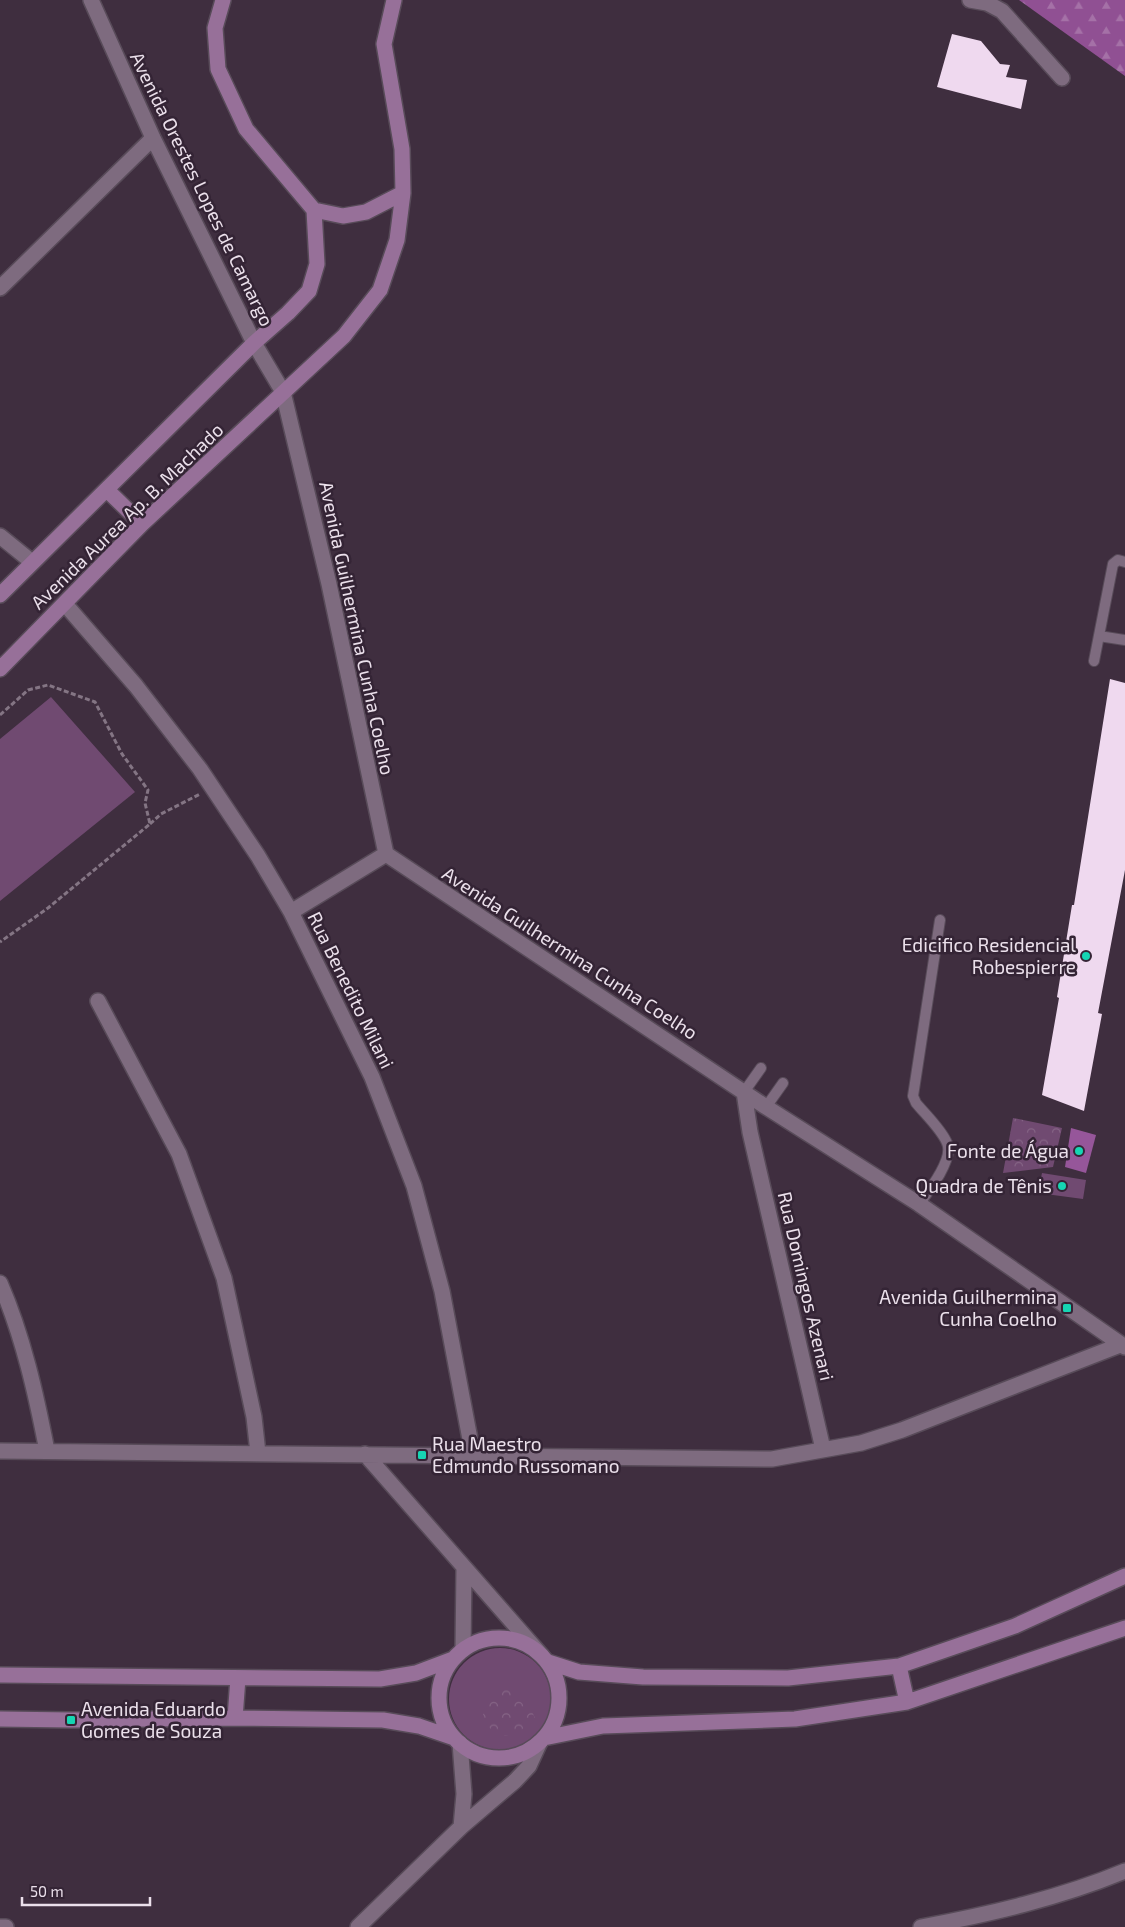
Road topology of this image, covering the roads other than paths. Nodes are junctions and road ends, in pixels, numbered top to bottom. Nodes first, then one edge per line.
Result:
1 (91, 0) edge
2 (223, 0) edge
3 (394, 0) edge
4 (970, 0) edge
5 (988, 2) edge
6 (1062, 78) dead end
7 (153, 138) junction
8 (402, 192) junction
9 (314, 210) junction
10 (0, 288) edge
11 (254, 343) junction
12 (283, 392) junction
13 (107, 490) junction
14 (142, 524) junction
15 (0, 536) edge
16 (32, 562) junction
17 (1125, 562) edge
18 (0, 594) edge
19 (65, 604) junction
20 (1099, 636) junction
21 (1125, 640) edge
22 (1094, 661) dead end
23 (0, 669) edge
24 (386, 854) junction
25 (291, 912) junction
26 (940, 920) dead end
27 (98, 1001) dead end
28 (761, 1068) dead end
29 (783, 1083) dead end
30 (744, 1092) junction
31 (766, 1107) junction
32 (750, 1132) junction
33 (919, 1204) junction
34 (0, 1282) edge
35 (1122, 1346) edge
36 (823, 1449) junction
37 (0, 1451) edge
38 (47, 1451) junction
39 (258, 1453) junction
40 (365, 1454) junction
41 (473, 1455) junction
42 (464, 1568) junction
43 (1125, 1576) edge
44 (1125, 1628) edge
45 (458, 1654) junction
46 (545, 1659) junction
47 (899, 1666) junction
48 (0, 1676) edge
49 (238, 1678) junction
50 (907, 1702) junction
51 (235, 1718) junction
52 (0, 1719) edge
53 (542, 1740) junction
54 (457, 1741) junction
55 (461, 1827) junction
56 (1125, 1871) edge
57 (0, 1926) edge
58 (6, 1927) edge
59 (358, 1927) edge
60 (921, 1927) edge

1 - 7 street, Avenida Orestes Lopes de Camargo
2 - 9 street
3 - 8 street, Avenida Aurea Ap. B. Machado
4 - 5 street
5 - 6 street
7 - 10 street
7 - 11 street, Avenida Orestes Lopes de Camargo
8 - 9 street
8 - 12 street, Avenida Aurea Ap. B. Machado
9 - 11 street, Avenida Aurea Ap. B. Machado
11 - 12 street, Avenida Orestes Lopes de Camargo
11 - 13 street, Avenida Aurea Ap. B. Machado
12 - 14 street, Avenida Aurea Ap. B. Machado
12 - 24 street, Avenida Guilhermina Cunha Coelho
13 - 14 street
13 - 16 street, Avenida Aurea Ap. B. Machado
14 - 19 street, Avenida Aurea Ap. B. Machado
15 - 16 street
16 - 18 street, Avenida Aurea Ap. B. Machado
17 - 20 lane
19 - 23 street, Avenida Aurea Ap. B. Machado
19 - 25 street, Rua Benedito Milani
20 - 21 lane
20 - 22 lane
24 - 25 street
24 - 30 street, Avenida Guilhermina Cunha Coelho
25 - 41 street, Rua Benedito Milani
26 - 33 lane
27 - 39 street
28 - 30 lane
29 - 31 lane
30 - 31 street, Avenida Guilhermina Cunha Coelho
30 - 32 street, Rua Domingos Azenari
31 - 32 street
31 - 33 street, Avenida Guilhermina Cunha Coelho
32 - 36 street, Rua Domingos Azenari
33 - 35 street, Avenida Guilhermina Cunha Coelho
34 - 38 street
35 - 36 street
36 - 41 street
37 - 38 street
38 - 39 street
39 - 40 street
40 - 41 street
40 - 42 street
42 - 45 street
42 - 46 street
43 - 47 street
44 - 50 street
45 - 46 street
45 - 49 street
45 - 54 street
46 - 47 street
46 - 53 street
47 - 50 street
48 - 49 street
49 - 51 street
50 - 53 street
51 - 52 street
51 - 54 street
53 - 54 street
53 - 55 street
54 - 55 street
55 - 59 street
56 - 60 street
57 - 58 street

